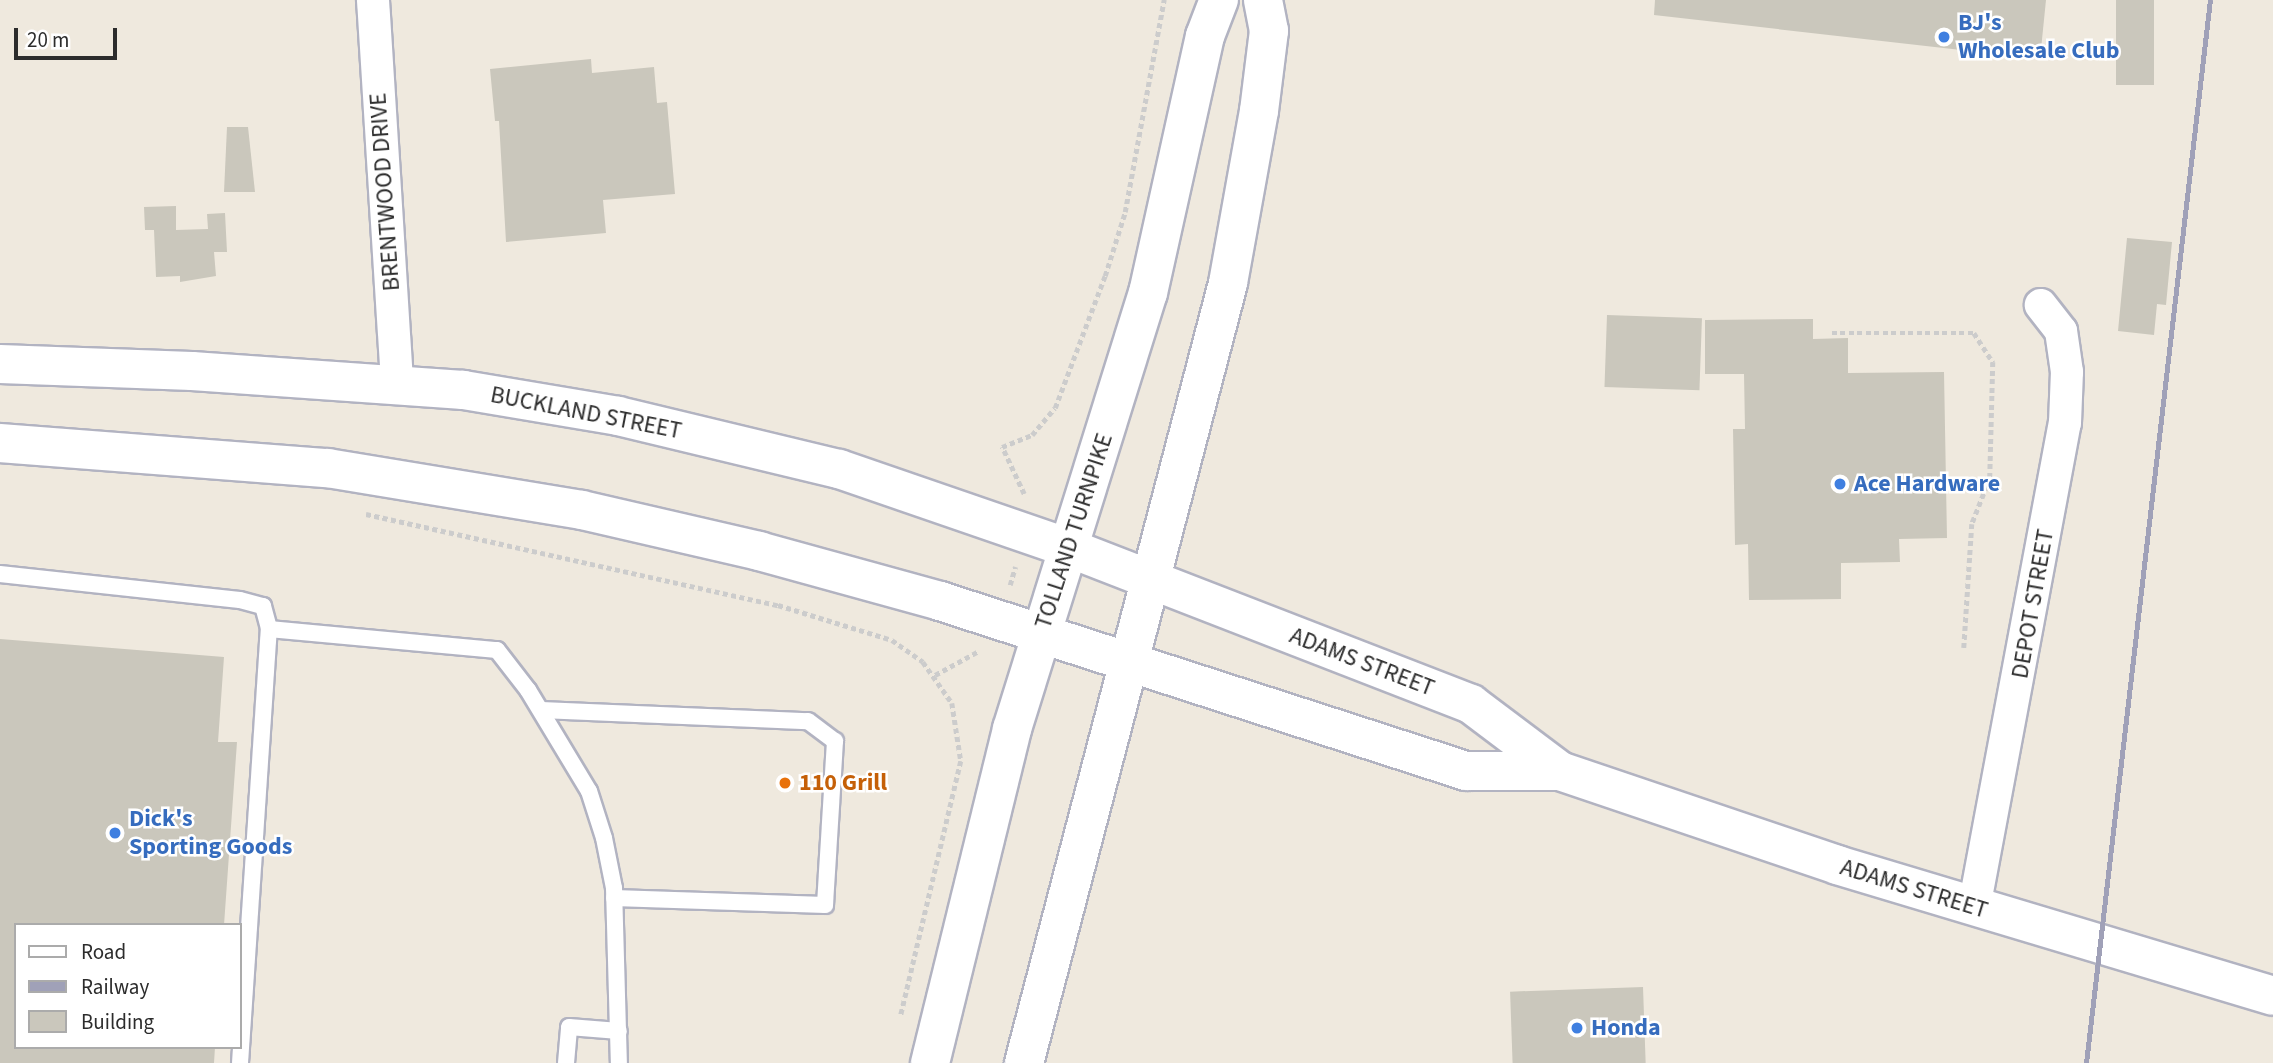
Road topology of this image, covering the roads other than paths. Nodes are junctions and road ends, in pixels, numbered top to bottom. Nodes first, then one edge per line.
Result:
1 (373, 0) edge
2 (1219, 0) edge
3 (1263, 0) edge
4 (2041, 305) dead end
5 (0, 364) edge
6 (397, 385) junction
7 (0, 443) edge
8 (1069, 548) junction
9 (0, 574) edge
10 (1149, 579) junction
11 (268, 629) junction
12 (1042, 632) junction
13 (1127, 660) junction
14 (541, 710) junction
15 (1560, 771) junction
16 (614, 898) junction
17 (1974, 908) junction
18 (2273, 996) edge
19 (619, 1031) junction
20 (242, 1032) edge
21 (566, 1063) edge
22 (619, 1063) edge
23 (930, 1063) edge
24 (1024, 1063) edge

1 - 6 street, BRENTWOOD DRIVE
2 - 8 main road, TOLLAND TURNPIKE
3 - 10 main road
4 - 17 street, DEPOT STREET
5 - 6 main road, BUCKLAND STREET
6 - 8 main road, BUCKLAND STREET
7 - 12 main road
8 - 10 main road, BUCKLAND STREET
8 - 12 main road, TOLLAND TURNPIKE
9 - 11 lane
10 - 13 main road
10 - 15 main road, ADAMS STREET
11 - 14 lane
11 - 20 lane
12 - 13 main road
12 - 23 main road, TOLLAND TURNPIKE
13 - 15 main road, ADAMS STREET
13 - 24 main road
14 - 16 lane
14 - 16 lane
15 - 17 main road, ADAMS STREET
16 - 19 lane
17 - 18 main road, ADAMS STREET
19 - 21 lane
19 - 22 lane

